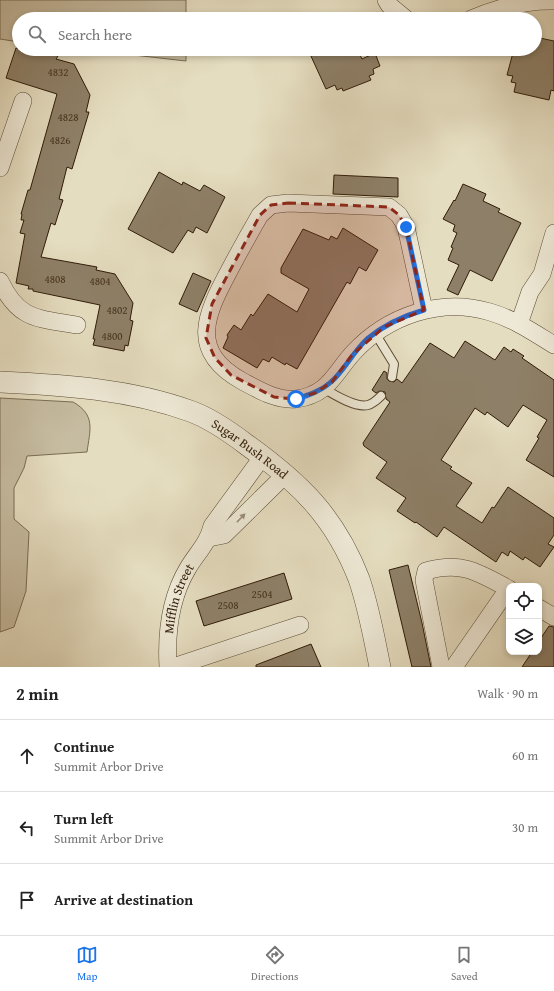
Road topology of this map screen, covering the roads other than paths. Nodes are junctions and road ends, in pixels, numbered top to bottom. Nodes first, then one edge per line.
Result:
1 (386, 0) edge
2 (554, 1) edge
3 (398, 12) edge
4 (490, 12) edge
5 (23, 101) dead end
6 (0, 168) edge
7 (554, 233) edge
8 (0, 281) edge
9 (424, 310) junction
10 (520, 324) junction
11 (77, 325) dead end
12 (375, 333) junction
13 (554, 345) edge
14 (392, 377) dead end
15 (0, 382) edge
16 (323, 388) junction
17 (381, 396) dead end
18 (263, 456) junction
19 (286, 474) junction
20 (209, 538) junction
21 (506, 587) edge
22 (506, 593) edge
23 (542, 610) edge
24 (554, 618) edge
25 (300, 625) dead end
26 (168, 667) edge
27 (172, 667) edge
28 (380, 667) edge
29 (441, 667) edge
30 (454, 667) edge

1 - 3 street
2 - 4 street
5 - 6 street
7 - 10 street
8 - 11 street
9 - 10 street
9 - 12 street
9 - 16 street
10 - 13 street
12 - 14 lane
12 - 16 street
15 - 18 street, Sugar Bush Road
16 - 17 lane
18 - 19 street, Sugar Bush Road
18 - 20 street, Mifflin Street
20 -> 19 street
19 - 28 street, Sugar Bush Road
20 - 26 street, Mifflin Street
21 - 29 street
22 - 30 street
23 - 24 street
25 - 27 street

